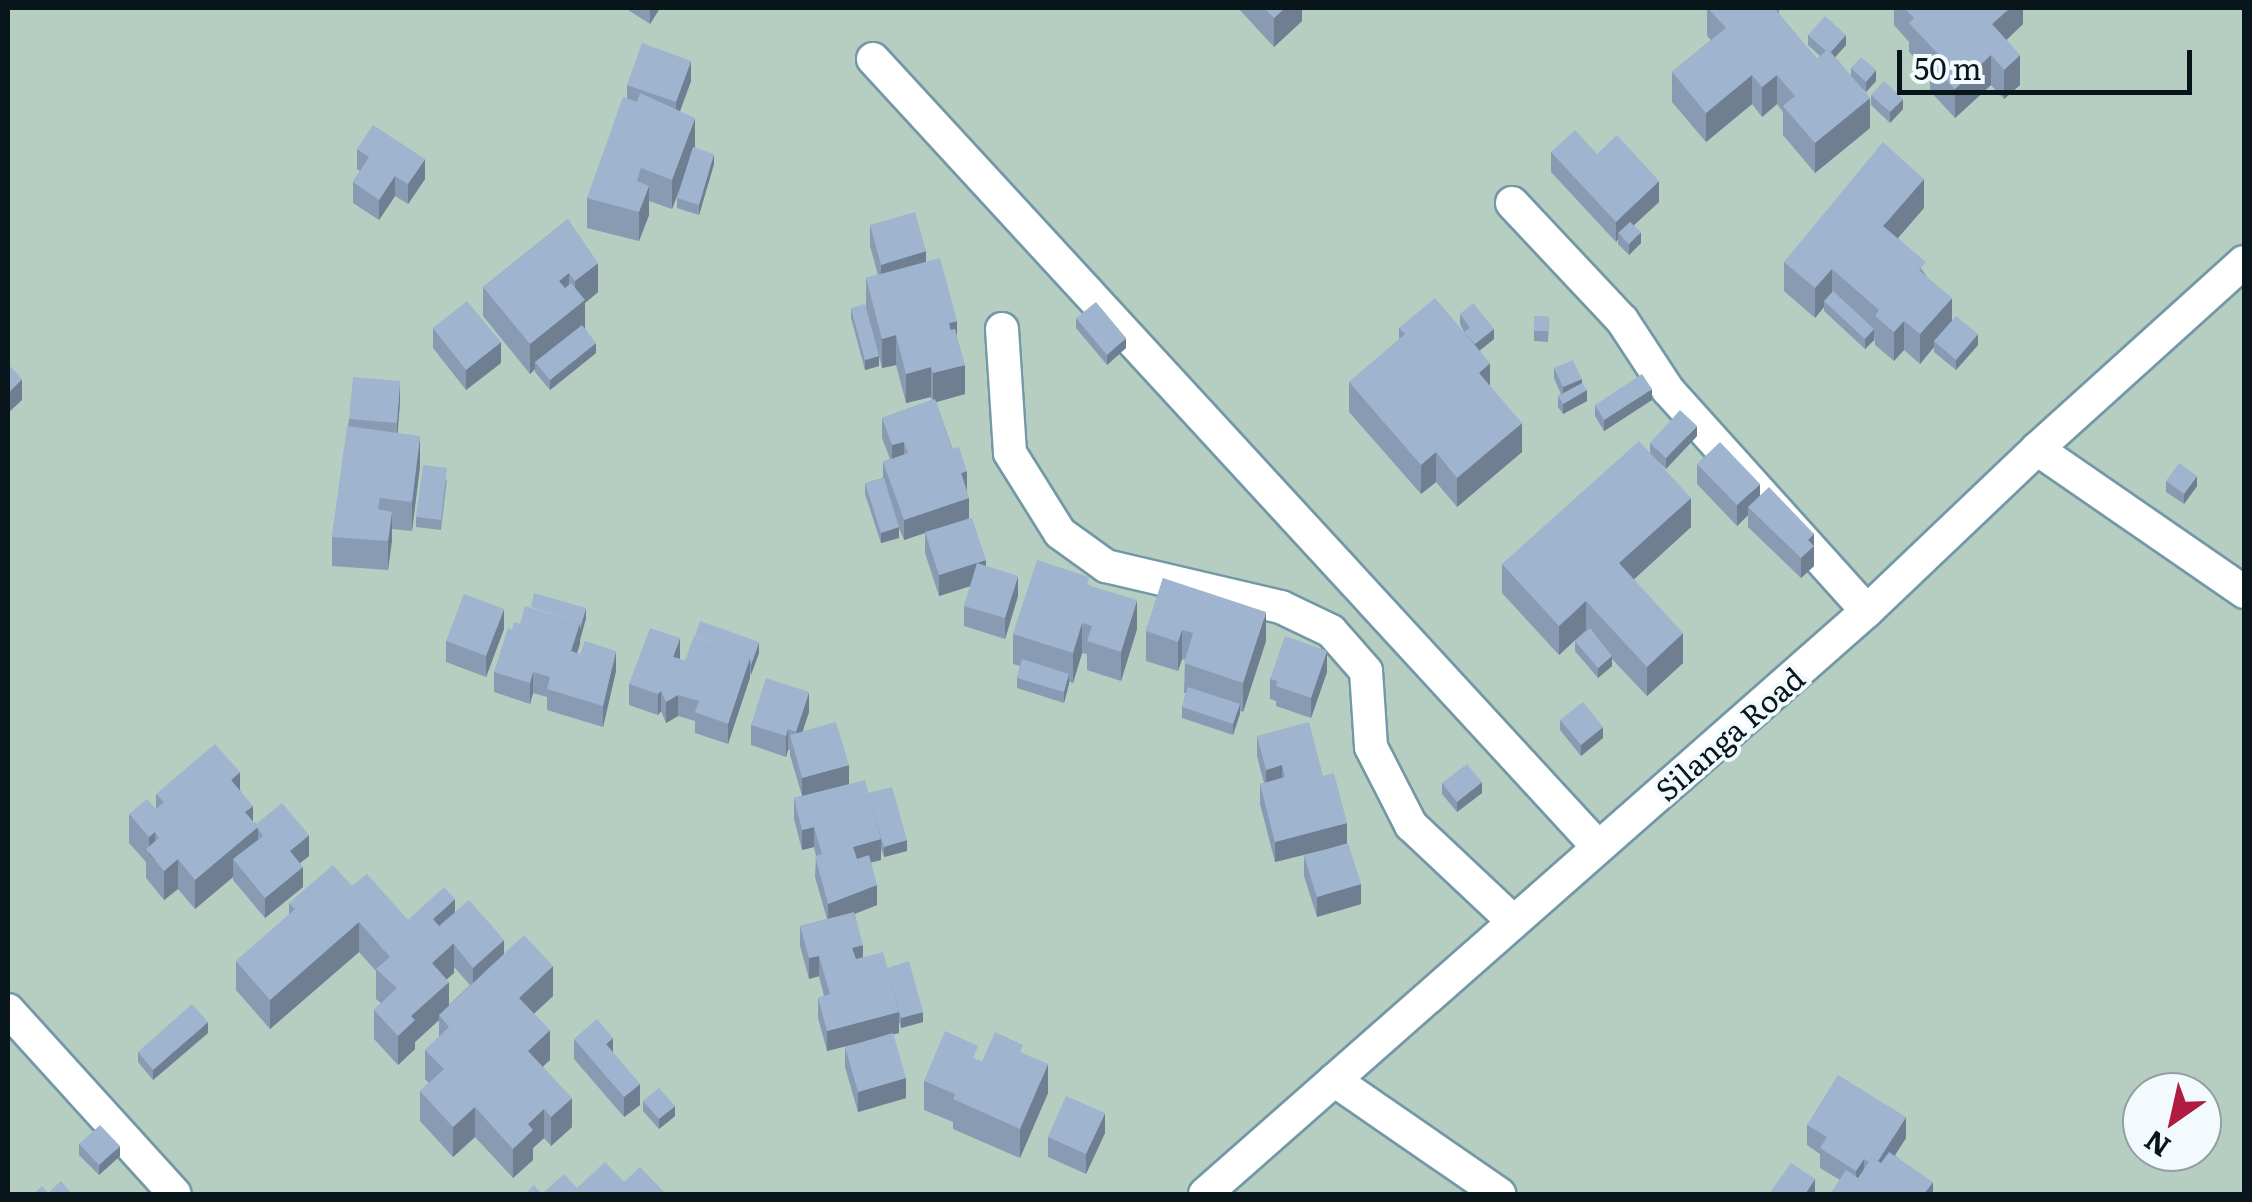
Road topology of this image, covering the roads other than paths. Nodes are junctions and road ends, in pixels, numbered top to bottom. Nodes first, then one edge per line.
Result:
1 (873, 59) dead end
2 (1512, 204) dead end
3 (2244, 262) edge
4 (1002, 328) dead end
5 (2037, 448) junction
6 (2244, 592) edge
7 (1867, 611) junction
8 (1598, 847) junction
9 (1514, 922) junction
10 (8, 1010) edge
11 (1334, 1080) junction
12 (175, 1194) edge
13 (1204, 1194) edge
14 (1499, 1194) edge

1 - 8 street
2 - 7 street
3 - 5 street, Silanga Road
4 - 9 street
5 - 6 street
5 - 7 street, Silanga Road
7 - 8 street, Silanga Road
8 - 9 street, Silanga Road
9 - 11 street, Silanga Road
10 - 12 street
11 - 13 street, Silanga Road
11 - 14 street

